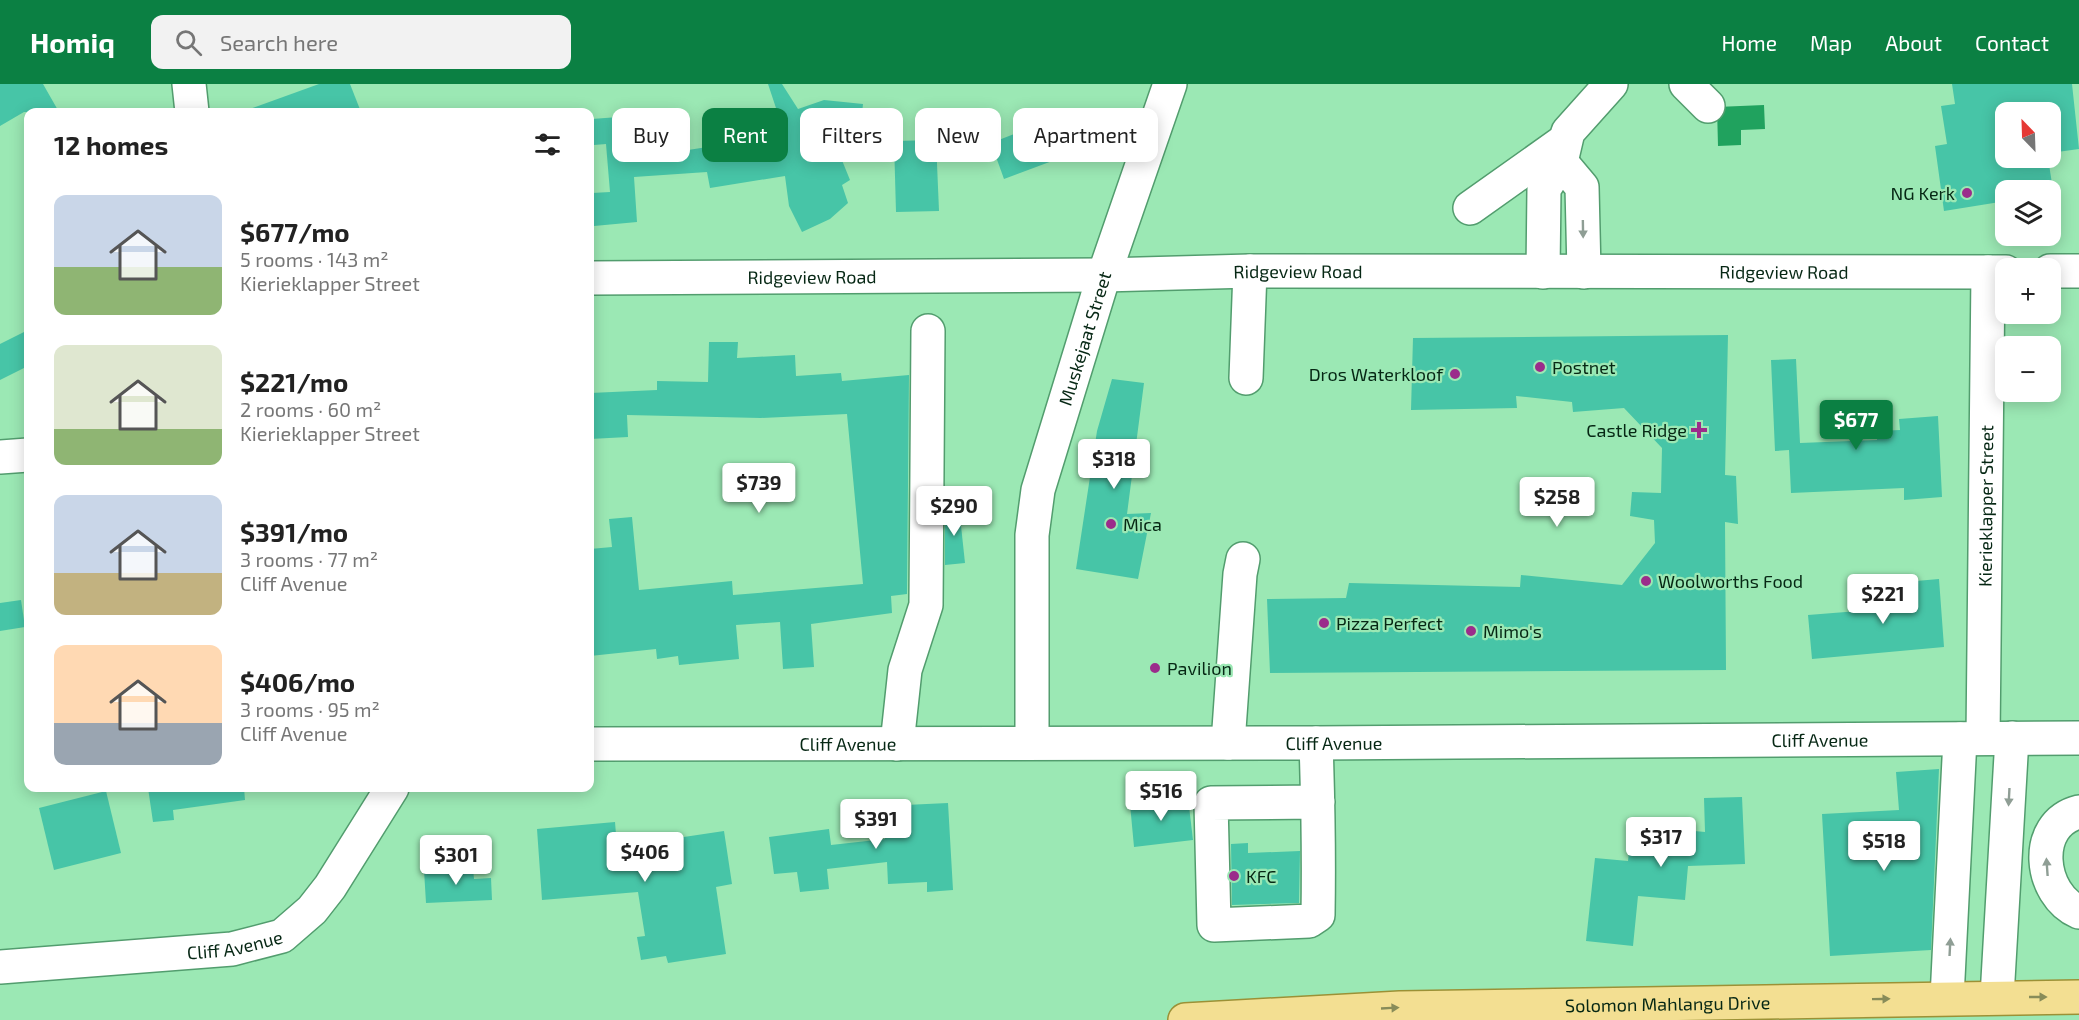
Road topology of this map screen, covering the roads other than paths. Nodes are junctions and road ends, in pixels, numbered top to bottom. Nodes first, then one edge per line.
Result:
1 (189, 84) edge
2 (1170, 84) edge
3 (1611, 84) edge
4 (192, 108) edge
5 (1562, 152) junction
6 (1470, 208) dead end
7 (1250, 271) junction
8 (2061, 271) edge
9 (2079, 271) edge
10 (1543, 272) junction
11 (1584, 272) junction
12 (1995, 272) edge
13 (1104, 275) junction
14 (594, 278) edge
15 (1996, 324) edge
16 (928, 331) dead end
17 (1246, 378) dead end
18 (24, 455) edge
19 (0, 457) edge
20 (1243, 560) dead end
21 (1985, 738) junction
22 (2079, 738) edge
23 (1032, 742) junction
24 (1228, 743) junction
25 (1316, 743) junction
26 (594, 744) edge
27 (897, 744) junction
28 (389, 792) edge
29 (1318, 802) junction
30 (2079, 812) edge
31 (2079, 912) edge
32 (0, 967) edge
33 (2079, 997) edge
34 (1998, 1008) edge
35 (1946, 1009) edge
36 (1185, 1020) edge

1 - 4 street
2 - 13 street, Muskejaat Street
3 - 5 street
5 - 6 street
5 - 10 street
5 -> 11 street
7 - 10 street, Ridgeview Road
7 - 13 street, Ridgeview Road
7 - 17 street
8 - 9 street
10 - 11 street, Ridgeview Road
11 - 12 street, Ridgeview Road
13 - 14 street, Ridgeview Road
13 - 23 street, Muskejaat Street
15 - 21 street, Kierieklapper Street
16 - 27 street
18 - 19 street
20 - 24 street
21 - 22 street, Cliff Avenue
21 - 25 street, Cliff Avenue
21 -> 34 street, Kierieklapper Street
35 -> 21 street, Kierieklapper Street
23 - 24 street, Cliff Avenue
23 - 27 street, Cliff Avenue
24 - 25 street, Cliff Avenue
25 - 29 street
26 - 27 street, Cliff Avenue
28 - 32 street, Cliff Avenue
29 - 29 street
31 -> 30 street
34 -> 33 main road, Solomon Mahlangu Drive
34 - 35 main road, Solomon Mahlangu Drive
36 -> 35 main road, Solomon Mahlangu Drive

